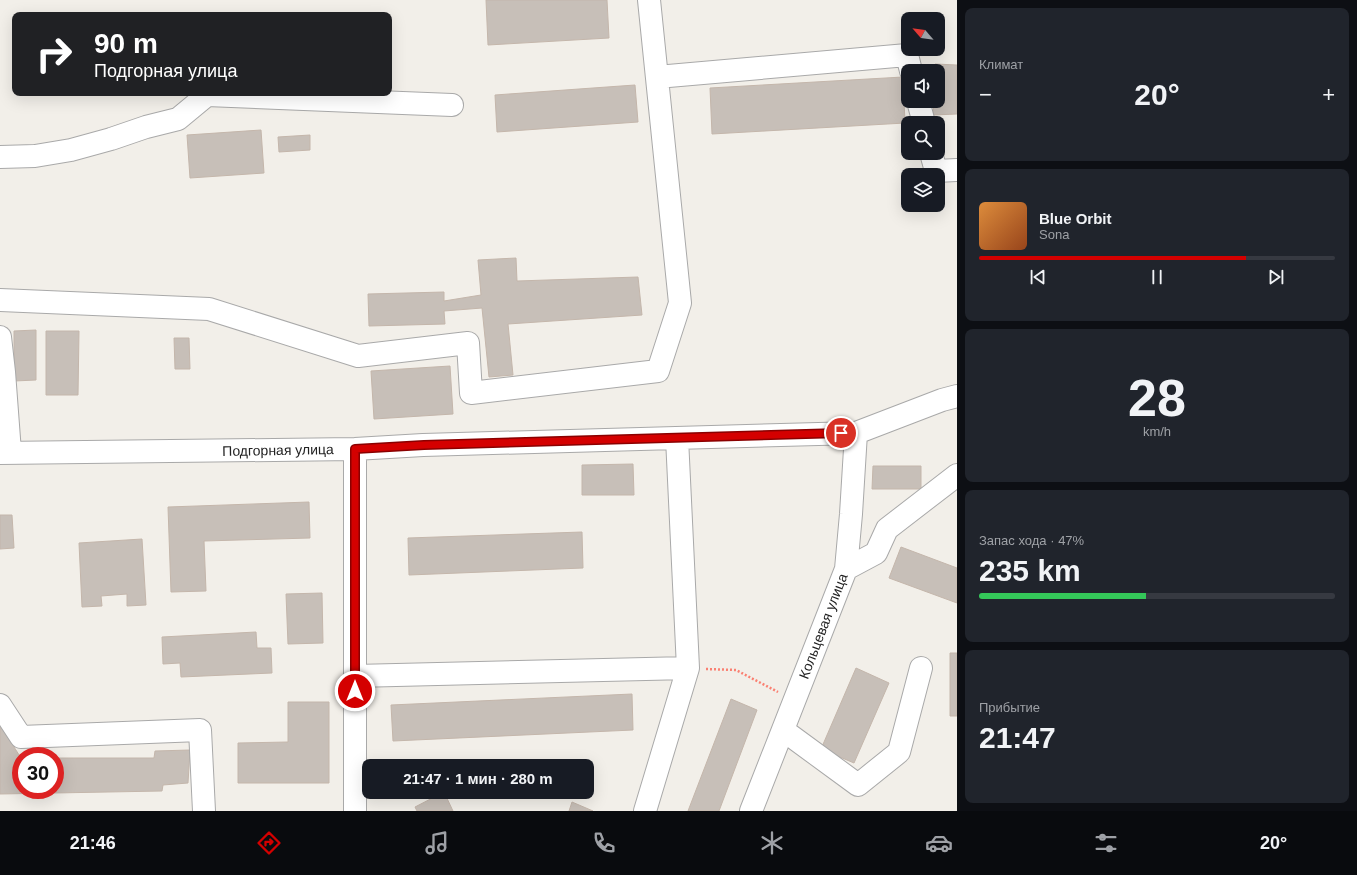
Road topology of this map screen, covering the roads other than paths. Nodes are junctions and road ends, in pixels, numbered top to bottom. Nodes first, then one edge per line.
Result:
1 (649, 0) edge
2 (909, 64) edge
3 (657, 77) junction
4 (206, 96) edge
5 (232, 96) edge
6 (452, 105) dead end
7 (0, 157) edge
8 (933, 160) edge
9 (957, 170) edge
10 (0, 300) edge
11 (0, 337) edge
12 (957, 396) edge
13 (856, 433) junction
14 (676, 438) junction
15 (355, 449) junction
16 (5, 453) edge
17 (957, 476) edge
18 (846, 569) junction
19 (688, 668) junction
20 (921, 668) dead end
21 (355, 676) junction
22 (0, 705) edge
23 (783, 730) junction
24 (204, 811) edge
25 (355, 811) edge
26 (645, 811) edge
27 (751, 811) edge

1 - 3 street
2 - 3 street
3 - 10 street
4 - 7 street
5 - 6 street
8 - 9 street
11 - 16 street
12 - 13 street, Подгорная улица
13 - 14 street, Подгорная улица
13 - 18 street, Кольцевая улица
14 - 15 street, Подгорная улица
14 - 19 street
15 - 16 street, Подгорная улица
15 - 21 street
17 - 18 street
18 - 23 street, Кольцевая улица
19 - 21 street
19 - 26 street
20 - 23 street
21 - 25 street
22 - 24 street
23 - 27 street, Кольцевая улица

